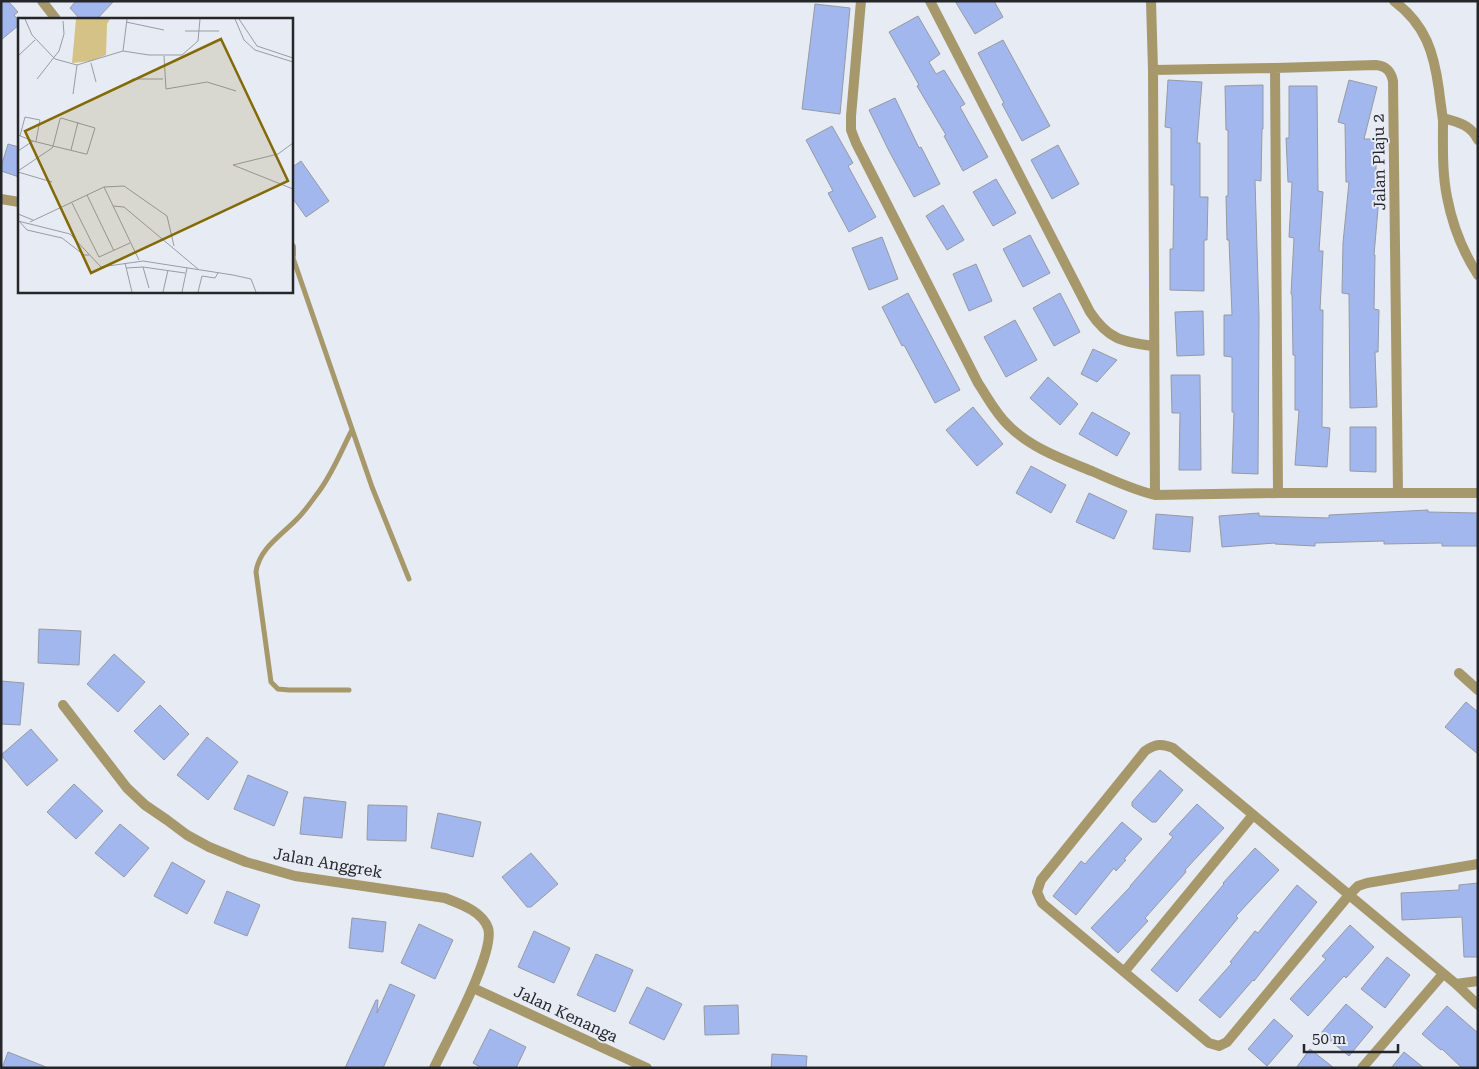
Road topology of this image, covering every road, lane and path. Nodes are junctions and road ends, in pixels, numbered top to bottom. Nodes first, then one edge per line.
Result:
1 (42, 1) edge
2 (862, 1) edge
3 (930, 1) edge
4 (1151, 1) edge
5 (1394, 1) edge
6 (55, 18) edge
7 (1275, 68) junction
8 (1153, 70) junction
9 (1443, 118) junction
10 (1478, 140) edge
11 (1, 199) edge
12 (18, 202) edge
13 (292, 258) edge
14 (1478, 275) edge
15 (1153, 346) junction
16 (352, 430) junction
17 (1278, 493) junction
18 (1398, 493) junction
19 (1478, 493) edge
20 (1155, 495) junction
21 (409, 579) dead end
22 (1459, 674) dead end
23 (349, 690) dead end
24 (1478, 690) edge
25 (63, 705) dead end
26 (1253, 815) junction
27 (1478, 864) edge
28 (1349, 895) junction
29 (1124, 972) junction
30 (1443, 974) junction
31 (1478, 981) edge
32 (1456, 984) junction
33 (472, 988) junction
34 (1478, 1005) edge
35 (434, 1068) edge
36 (648, 1068) edge
37 (1362, 1068) edge

1 - 6 street
2 - 20 street
3 - 15 street
4 - 8 street
5 - 9 street
7 - 8 street, Jalan Plaju 2
7 - 17 street
7 - 18 street, Jalan Plaju 2
8 - 15 street
9 - 10 street
9 - 14 street
11 - 12 street
13 - 16 lane
15 - 20 street
16 - 21 lane
16 - 23 lane
17 - 18 street
17 - 20 street
18 - 19 street
22 - 24 street
25 - 33 street, Jalan Anggrek
26 - 28 street
26 - 29 street
26 - 29 street
27 - 28 street
28 - 29 street
28 - 30 street
30 - 32 street
30 - 37 street
31 - 32 street
32 - 34 street
33 - 35 street, Jalan Anggrek
33 - 36 street, Jalan Kenanga

